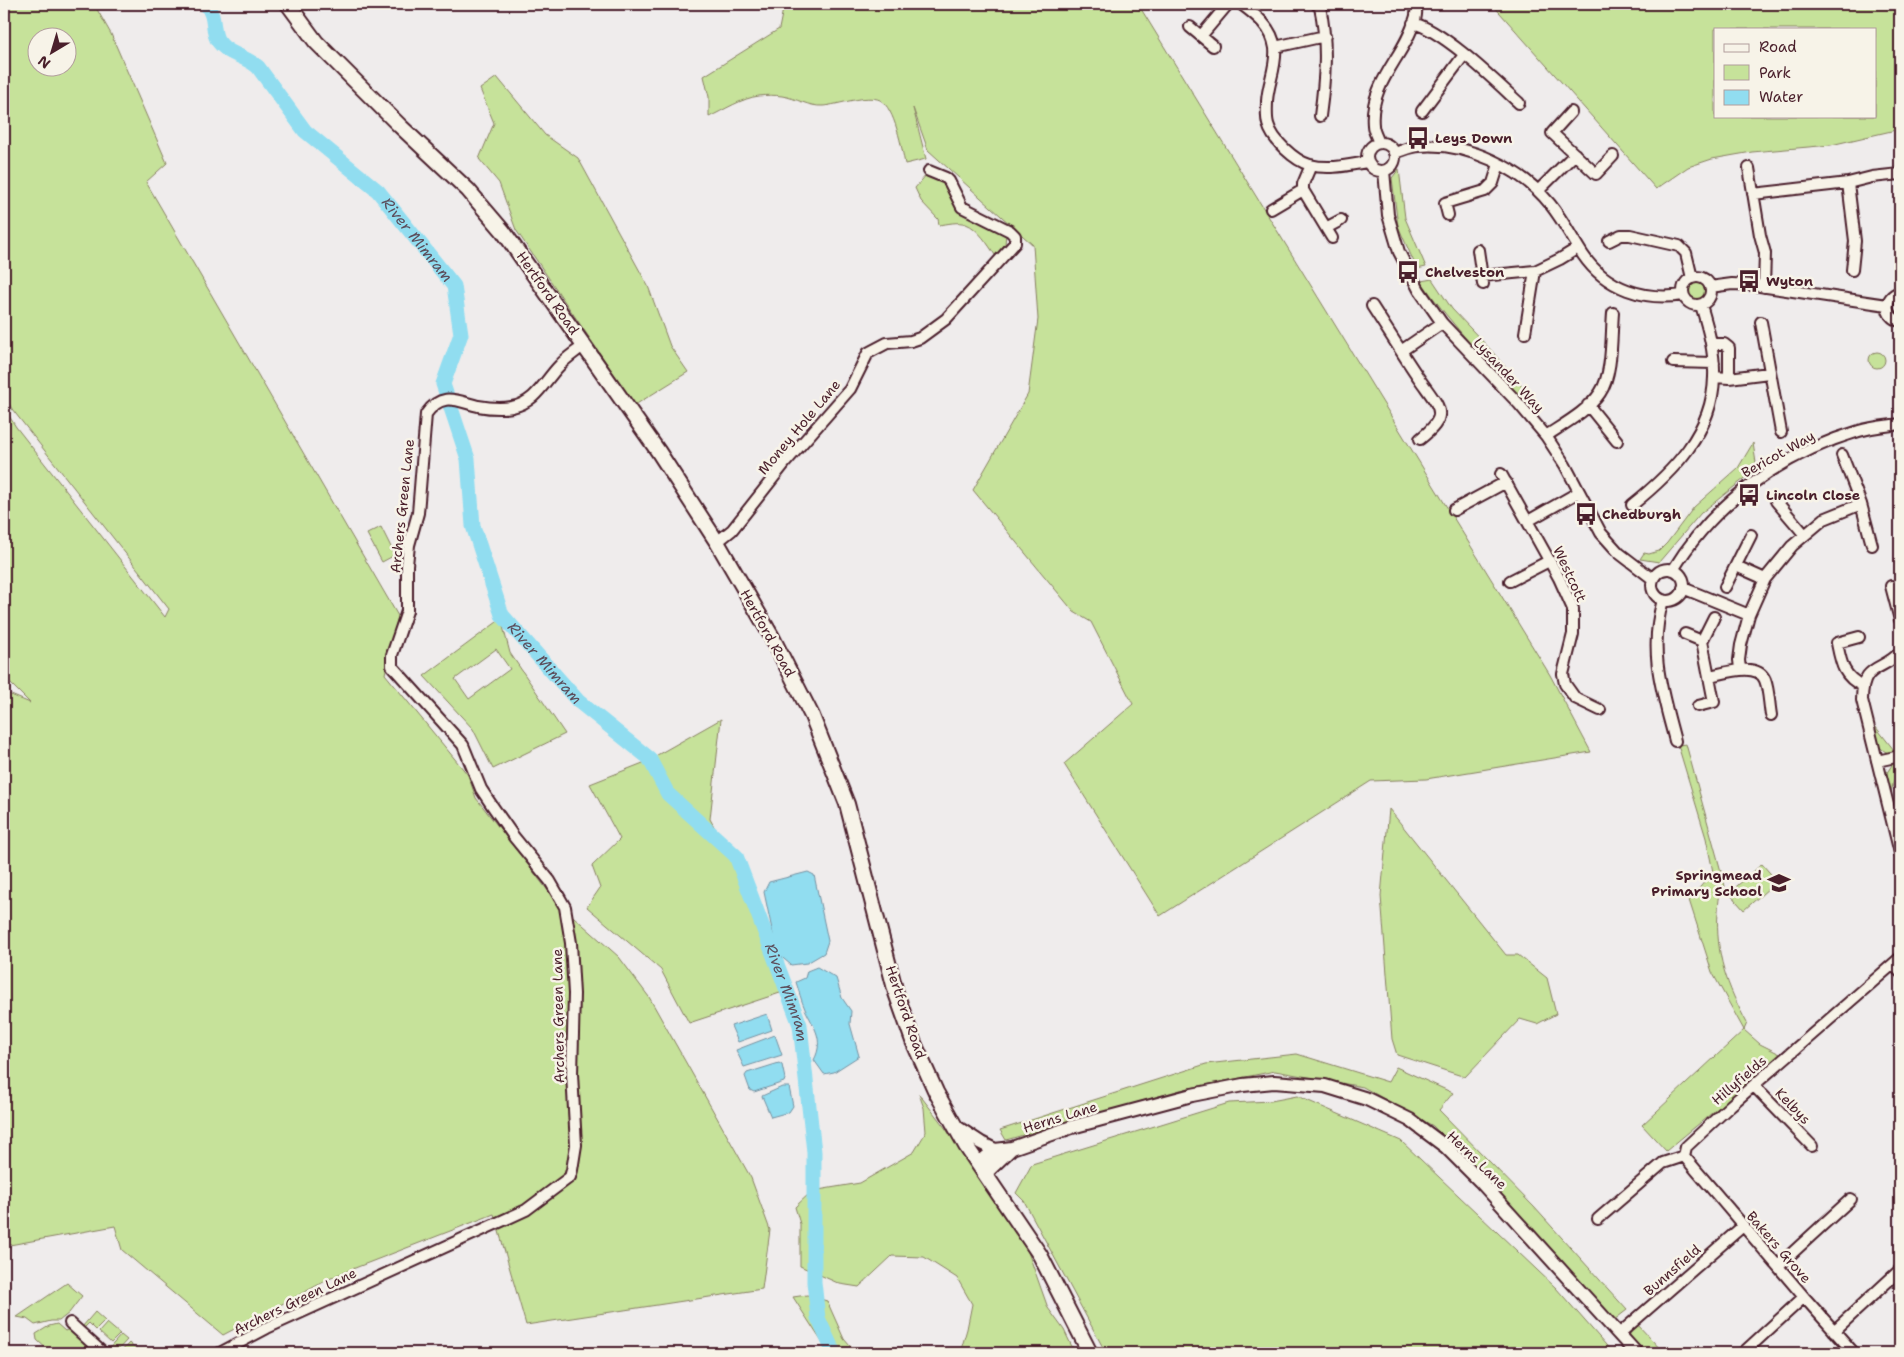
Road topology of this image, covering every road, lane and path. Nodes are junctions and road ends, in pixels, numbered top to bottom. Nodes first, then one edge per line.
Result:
1 (288, 4) edge
2 (1228, 4) edge
3 (1241, 4) edge
4 (1316, 4) edge
5 (1416, 4) edge
6 (1413, 23) junction
7 (1190, 27) dead end
8 (1202, 36) junction
9 (1326, 36) junction
10 (1213, 46) dead end
11 (1275, 47) junction
12 (1464, 55) junction
13 (1519, 103) dead end
14 (1422, 111) dead end
15 (1571, 112) dead end
16 (1320, 116) dead end
17 (1378, 143) junction
18 (1394, 153) junction
19 (1575, 154) junction
20 (1613, 156) dead end
21 (1367, 162) junction
22 (1499, 164) junction
23 (1310, 165) junction
24 (1748, 168) dead end
25 (1384, 171) junction
26 (929, 172) dead end
27 (1900, 174) edge
28 (1848, 183) junction
29 (1303, 190) junction
30 (1538, 191) junction
31 (1753, 194) junction
32 (1271, 209) dead end
33 (1448, 215) dead end
34 (1341, 220) dead end
35 (1326, 228) junction
36 (1332, 238) dead end
37 (1610, 241) dead end
38 (1578, 248) junction
39 (1478, 250) dead end
40 (1852, 270) dead end
41 (1534, 271) junction
42 (1692, 278) junction
43 (1710, 287) junction
44 (1764, 287) junction
45 (1900, 292) edge
46 (1683, 295) junction
47 (1701, 305) junction
48 (1887, 305) junction
49 (1372, 306) dead end
50 (1614, 314) dead end
51 (1900, 321) edge
52 (1761, 322) dead end
53 (1442, 323) junction
54 (1525, 333) dead end
55 (1711, 344) junction
56 (584, 345) junction
57 (1401, 350) junction
58 (1673, 362) dead end
59 (1714, 362) junction
60 (1769, 373) junction
61 (1714, 377) junction
62 (1729, 378) junction
63 (1588, 405) junction
64 (1900, 424) edge
65 (1781, 432) dead end
66 (1546, 436) junction
67 (1420, 439) dead end
68 (1616, 441) dead end
69 (1842, 455) dead end
70 (1579, 492) junction
71 (1776, 501) dead end
72 (1860, 504) junction
73 (1632, 505) dead end
74 (1454, 510) dead end
75 (1528, 521) junction
76 (1805, 534) junction
77 (1751, 535) dead end
78 (717, 542) junction
79 (1872, 545) dead end
80 (1549, 561) junction
81 (1736, 566) junction
82 (1673, 570) junction
83 (1653, 579) junction
84 (1766, 579) junction
85 (1510, 581) dead end
86 (1890, 586) dead end
87 (1725, 587) dead end
88 (1683, 588) junction
89 (1663, 600) junction
90 (1749, 614) junction
91 (1714, 617) dead end
92 (1900, 620) edge
93 (1685, 634) dead end
94 (1859, 637) dead end
95 (1702, 641) junction
96 (1900, 652) edge
97 (1740, 669) junction
98 (1709, 676) junction
99 (1863, 686) junction
100 (1698, 706) dead end
101 (1600, 710) dead end
102 (1771, 715) dead end
103 (1675, 741) dead end
104 (1900, 756) edge
105 (1877, 762) junction
106 (1900, 853) edge
107 (1898, 965) edge
108 (1754, 1086) junction
109 (953, 1124) junction
110 (1812, 1146) dead end
111 (1012, 1148) junction
112 (995, 1150) junction
113 (1684, 1156) junction
114 (982, 1169) junction
115 (1851, 1200) dead end
116 (1598, 1220) dead end
117 (1742, 1226) junction
118 (1778, 1266) junction
119 (1900, 1270) edge
120 (1804, 1297) junction
121 (70, 1323) dead end
122 (1834, 1331) junction
123 (1619, 1334) junction
124 (103, 1353) edge
125 (220, 1353) edge
126 (1090, 1353) edge
127 (1636, 1353) edge
128 (1743, 1353) edge
129 (1854, 1353) edge

1 - 56 main road, Hertford Road
2 - 8 street
3 - 11 street
4 - 9 street
5 - 6 street
6 - 12 street
6 - 17 street
7 - 8 street
8 - 10 street
9 - 11 street
9 - 16 street
11 - 23 street
12 - 13 street
12 - 14 street
15 - 19 street
17 - 18 street
17 - 21 street
18 - 22 street
18 - 25 street
19 - 20 street
19 - 30 street
21 - 23 street
21 - 25 street
22 - 30 street
22 - 33 street
23 - 29 street
24 - 31 street
25 - 53 street, Lysander Way
26 - 78 street, Money Hole Lane
27 - 28 street
28 - 31 street
28 - 40 street
29 - 32 street
29 - 35 street
30 - 38 street
31 - 44 street
34 - 35 street
35 - 36 street
37 - 42 street
38 - 41 street
38 - 46 street
39 - 41 street
41 - 54 street
42 - 43 street
42 - 46 street
43 - 44 street
43 - 47 street
44 - 48 street
45 - 48 street
46 - 47 street
47 - 55 street
48 - 51 street
49 - 57 street
50 - 63 street
52 - 60 street
53 - 57 street
53 - 66 street, Lysander Way
55 - 59 street
55 - 62 street
56 - 78 main road, Hertford Road
56 - 125 street, Archers Green Lane
57 - 67 street
58 - 59 street
59 - 61 street
60 - 62 street
60 - 65 street
61 - 62 street
61 - 73 street
63 - 66 street
63 - 68 street
64 - 82 street, Bericot Way
66 - 70 street, Lysander Way
69 - 72 street
70 - 75 street
70 - 83 street, Lysander Way
71 - 76 street
72 - 76 street
72 - 79 street
74 - 75 street
75 - 80 street, Westcott
76 - 84 street
77 - 81 street
78 - 109 main road, Hertford Road
80 - 85 street
80 - 101 street, Westcott
81 - 84 street
81 - 87 street
82 - 83 street
82 - 88 street
83 - 89 street
84 - 90 street
86 - 92 street
88 - 89 street
88 - 90 street
89 - 103 street
90 - 97 street
91 - 95 street
93 - 95 street
94 - 99 street
95 - 98 street
96 - 99 street
97 - 98 street
97 - 102 street
98 - 100 street
99 - 105 street
104 - 105 street
105 - 106 street
107 - 108 street, Hillyfields
108 - 110 street, Kelbys
108 - 113 street, Hillyfields
109 - 112 street
109 - 114 main road, Hertford Road
111 - 112 street, Herns Lane
111 - 114 street, Herns Lane
111 - 123 street, Herns Lane
112 - 114 street
113 - 116 street
113 - 117 street, Bakers Grove
114 - 126 main road, Hertford Road
115 - 118 street
117 - 118 street, Bakers Grove
117 - 123 street, Bunnsfield
118 - 120 street, Bakers Grove
119 - 122 street
120 - 122 street, Bakers Grove
120 - 128 street
121 - 124 street
122 - 129 street, Bakers Grove
123 - 127 street, Herns Lane

